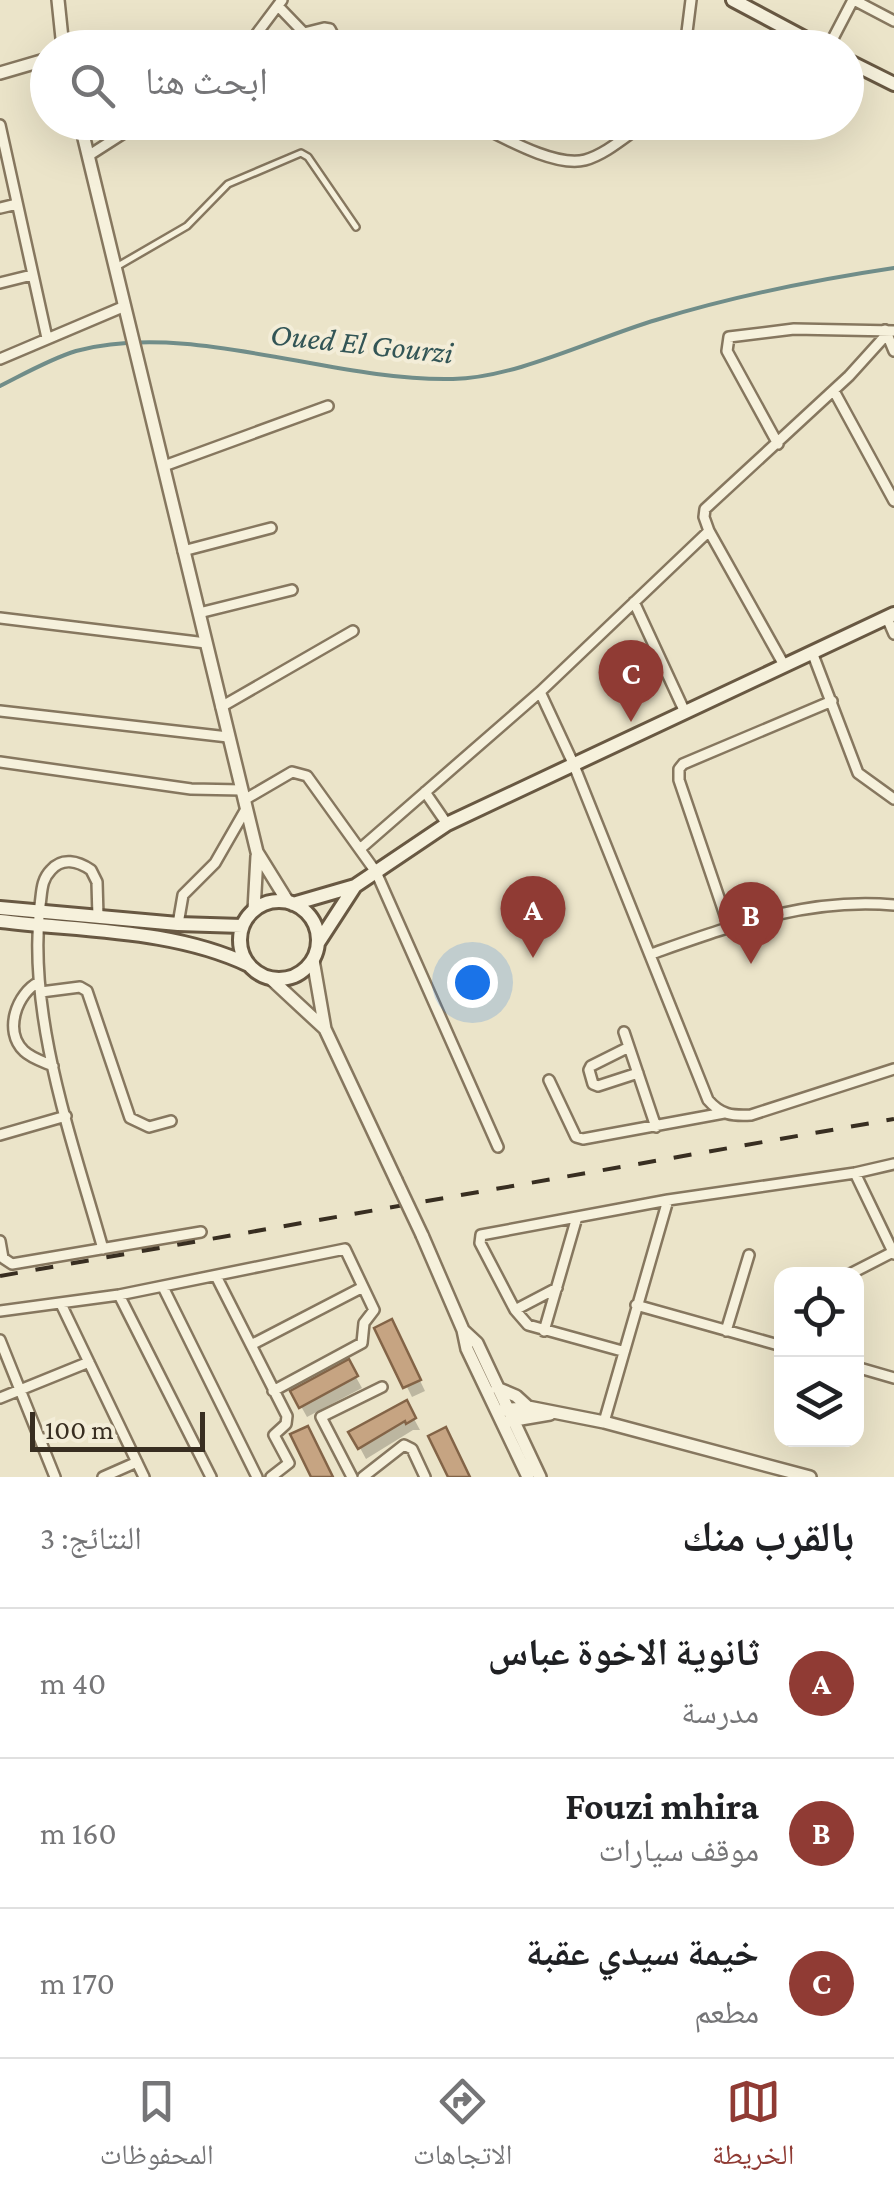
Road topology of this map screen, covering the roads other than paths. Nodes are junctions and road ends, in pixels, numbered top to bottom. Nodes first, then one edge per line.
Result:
1 (58, 0) edge
2 (691, 0) edge
3 (732, 0) edge
4 (854, 0) edge
5 (280, 3) edge
6 (894, 21) edge
7 (61, 30) edge
8 (260, 30) edge
9 (302, 30) edge
10 (688, 30) edge
11 (791, 30) edge
12 (836, 30) edge
13 (30, 64) edge
14 (864, 69) edge
15 (0, 73) edge
16 (894, 84) edge
17 (0, 125) edge
18 (84, 140) edge
19 (113, 140) edge
20 (513, 140) edge
21 (620, 140) edge
22 (88, 156) junction
23 (17, 204) junction
24 (0, 208) edge
25 (356, 226) dead end
26 (115, 267) junction
27 (32, 275) junction
28 (0, 283) edge
29 (124, 306) junction
30 (889, 332) edge
31 (48, 338) junction
32 (894, 351) edge
33 (0, 359) edge
34 (834, 391) junction
35 (328, 406) dead end
36 (778, 444) junction
37 (164, 466) junction
38 (894, 501) edge
39 (270, 528) dead end
40 (709, 532) junction
41 (183, 551) junction
42 (292, 590) dead end
43 (634, 602) junction
44 (199, 613) junction
45 (891, 616) edge
46 (0, 618) edge
47 (354, 630) dead end
48 (894, 634) edge
49 (206, 642) junction
50 (812, 652) junction
51 (784, 665) junction
52 (540, 692) junction
53 (832, 701) junction
54 (222, 707) junction
55 (684, 710) junction
56 (0, 711) edge
57 (228, 737) junction
58 (0, 762) edge
59 (574, 763) junction
60 (425, 792) junction
61 (244, 800) junction
62 (894, 800) edge
63 (447, 824) junction
64 (360, 849) junction
65 (257, 852) junction
66 (376, 872) junction
67 (355, 886) junction
68 (291, 903) junction
69 (894, 904) edge
70 (0, 908) edge
71 (254, 910) junction
72 (98, 917) junction
73 (39, 919) junction
74 (0, 921) edge
75 (178, 924) junction
76 (242, 926) junction
77 (729, 928) junction
78 (318, 944) junction
79 (651, 954) junction
80 (313, 960) junction
81 (249, 966) junction
82 (270, 978) junction
83 (40, 987) junction
84 (325, 1029) junction
85 (624, 1032) dead end
86 (629, 1047) junction
87 (53, 1066) junction
88 (894, 1069) edge
89 (638, 1073) junction
90 (549, 1080) dead end
91 (724, 1113) junction
92 (66, 1116) junction
93 (170, 1121) dead end
94 (656, 1127) junction
95 (0, 1135) edge
96 (498, 1146) dead end
97 (894, 1164) edge
98 (855, 1173) junction
99 (668, 1200) junction
100 (576, 1216) junction
101 (202, 1232) dead end
102 (0, 1242) edge
103 (103, 1249) junction
104 (893, 1253) edge
105 (750, 1255) dead end
106 (3, 1262) edge
107 (864, 1267) edge
108 (216, 1276) junction
109 (363, 1286) junction
110 (163, 1287) junction
111 (557, 1288) junction
112 (118, 1295) junction
113 (61, 1304) junction
114 (636, 1306) junction
115 (515, 1310) junction
116 (0, 1311) edge
117 (463, 1330) junction
118 (544, 1331) junction
119 (726, 1331) junction
120 (0, 1340) edge
121 (774, 1344) edge
122 (251, 1345) junction
123 (622, 1351) junction
124 (89, 1362) junction
125 (864, 1369) edge
126 (894, 1378) edge
127 (382, 1387) dead end
128 (497, 1388) junction
129 (20, 1390) junction
130 (272, 1392) junction
131 (0, 1398) edge
132 (531, 1413) junction
133 (504, 1416) junction
134 (604, 1422) junction
135 (521, 1438) junction
136 (137, 1462) junction
137 (796, 1475) edge
138 (55, 1477) edge
139 (104, 1477) edge
140 (144, 1477) edge
141 (211, 1477) edge
142 (257, 1477) edge
143 (272, 1477) edge
144 (352, 1477) edge
145 (364, 1477) edge
146 (425, 1477) edge
147 (528, 1477) edge
148 (540, 1477) edge
149 (810, 1477) edge

1 - 7 street
2 - 10 street
3 - 11 main road
4 - 6 street
4 - 12 street
5 - 8 street
5 - 9 street
13 - 15 street
14 - 16 main road
17 - 23 street
18 - 22 street
19 - 22 street
20 - 21 street
22 - 26 street
23 - 24 street
23 - 27 street
25 - 26 lane
26 - 29 street
27 - 28 street
27 - 31 street
29 - 31 street
29 - 37 street
30 - 32 street
30 - 34 street
30 - 36 street
31 - 33 street
34 - 36 street
34 - 38 street
35 - 37 street
36 - 40 street
37 - 41 street
39 - 41 street
40 - 43 street
40 - 51 street
41 - 44 street
42 - 44 street
43 - 52 street
43 - 55 street
44 - 49 street
45 - 48 street
45 - 50 main road
46 - 49 street
47 - 54 street
49 - 54 street
50 - 51 main road
50 - 53 street
51 - 55 main road
52 - 59 street
52 - 60 street
53 - 62 street
53 - 77 street
54 - 57 street
55 - 59 main road
56 - 57 street
57 - 61 street
58 - 61 street
59 - 63 main road
59 - 79 street
60 - 63 street
60 - 64 street
61 - 64 street
61 - 65 street
61 - 75 street
63 - 66 main road
64 - 66 street
65 - 68 street
65 - 71 street
66 - 67 main road
66 - 96 street
67 - 68 main road
67 - 78 main road
68 - 71 main road
68 - 78 main road
69 - 77 street
70 - 73 main road
71 - 76 main road
72 - 73 main road
72 - 73 street
72 - 75 main road
73 - 74 main road
73 - 81 main road
73 - 83 street
75 - 76 main road
76 - 81 main road
77 - 79 street
78 - 80 main road
79 - 91 street
80 - 82 main road
80 - 84 street
81 - 82 main road
82 - 84 street
83 - 87 street
83 - 87 street
83 - 93 street
84 - 117 street, bridge
85 - 86 street
86 - 89 street
86 - 89 street
87 - 92 street
88 - 91 street
89 - 94 street
90 - 94 street
91 - 94 street
92 - 95 street
92 - 103 street
97 - 98 street
98 - 99 street
98 - 104 street
99 - 100 street
99 - 114 street
100 - 111 street
100 - 115 street
101 - 103 street
102 - 106 street
103 - 106 street
104 - 107 street
105 - 119 street
108 - 109 street
108 - 110 street
108 - 122 street
109 - 122 street
109 - 130 street
110 - 112 street
110 - 142 street
111 - 115 street
111 - 118 street
112 - 113 street
112 - 141 street
113 - 116 street
113 - 124 street
114 - 119 street
114 - 123 street
115 - 118 street
117 - 128 street
117 - 133 street
118 - 123 street
119 - 121 street
120 - 129 street
122 - 130 street
123 - 134 street
124 - 129 street
124 - 136 street
125 - 126 street
127 - 144 street
128 - 132 street
128 - 133 street
129 - 131 street
129 - 138 street
130 - 143 street
132 - 133 street
132 - 134 street
132 - 135 street
133 - 135 street
133 - 147 street
134 - 137 street
135 - 148 street
136 - 139 street
136 - 140 street
137 - 149 street
145 - 146 street

